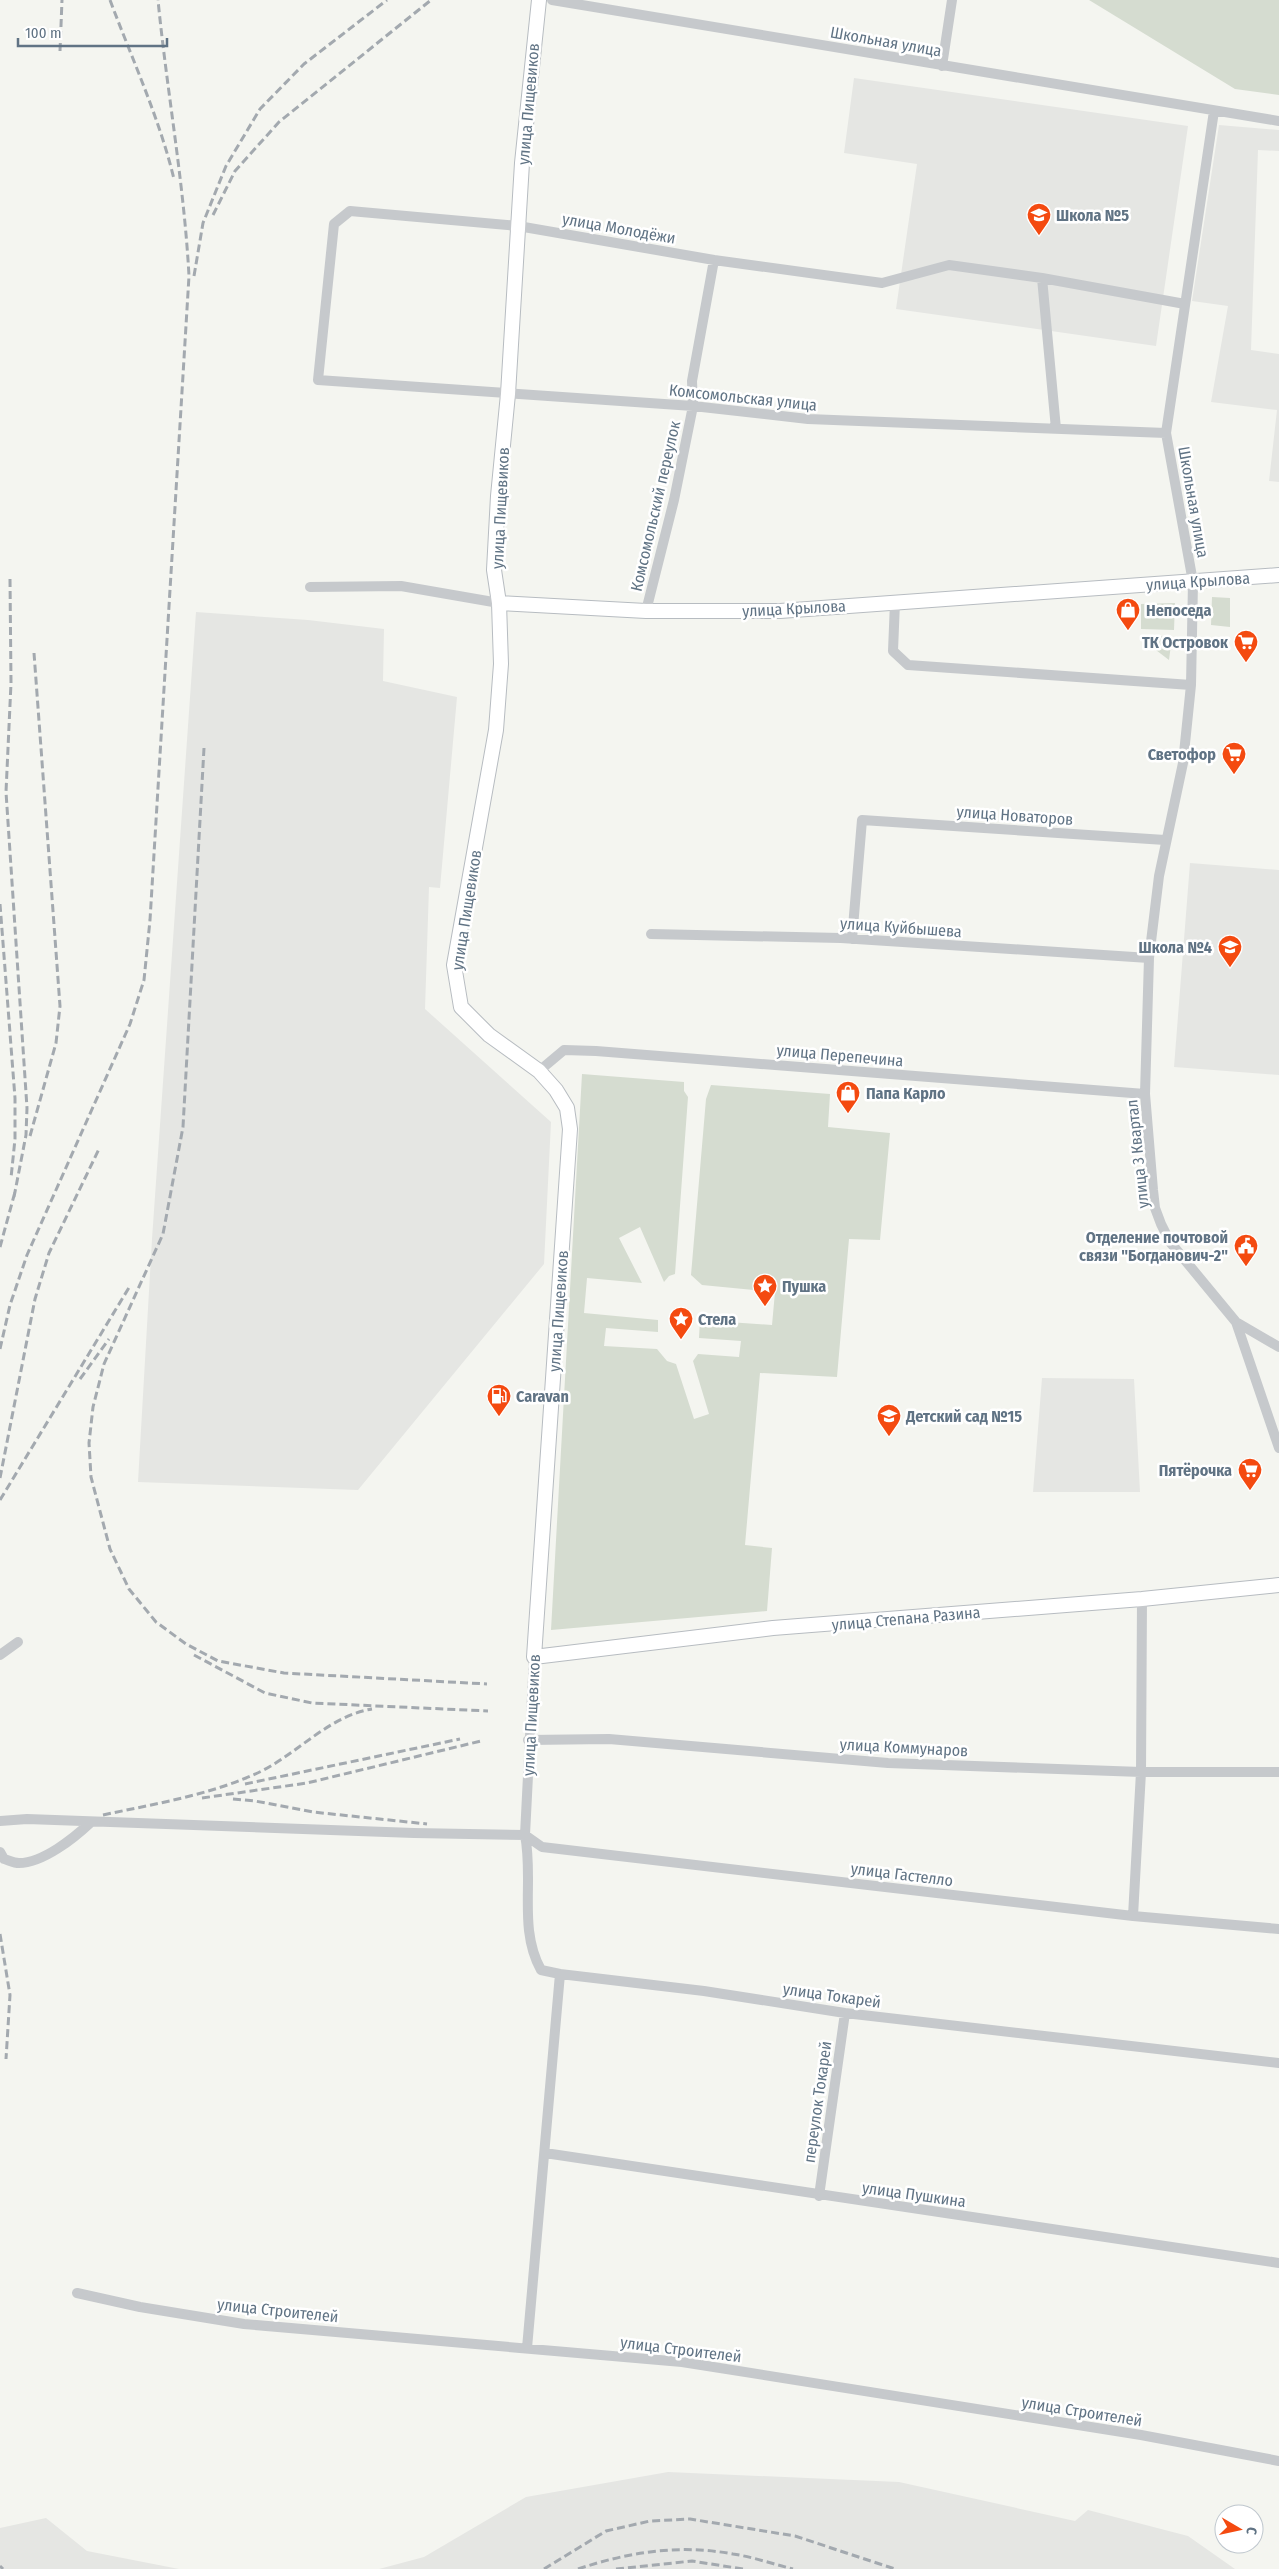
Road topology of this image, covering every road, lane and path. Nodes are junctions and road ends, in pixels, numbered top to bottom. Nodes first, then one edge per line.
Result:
1 (538, 0) edge
2 (552, 0) edge
3 (952, 0) edge
4 (942, 66) junction
5 (1214, 110) junction
6 (1279, 121) edge
7 (518, 226) junction
8 (714, 260) junction
9 (1042, 278) junction
10 (1185, 304) junction
11 (318, 380) joint
12 (508, 394) junction
13 (693, 406) junction
14 (1056, 428) junction
15 (1166, 433) junction
16 (1279, 575) edge
17 (1193, 582) junction
18 (310, 587) dead end
19 (895, 602) junction
20 (499, 603) junction
21 (646, 611) junction
22 (1191, 685) junction
23 (1165, 840) junction
24 (652, 934) dead end
25 (852, 939) junction
26 (1149, 958) junction
27 (539, 1071) junction
28 (1145, 1094) junction
29 (1236, 1322) junction
30 (1279, 1347) edge
31 (1279, 1448) edge
32 (1279, 1585) edge
33 (1142, 1599) junction
34 (18, 1642) dead end
35 (0, 1655) edge
36 (534, 1657) junction
37 (528, 1740) junction
38 (1141, 1772) junction
39 (1279, 1772) edge
40 (0, 1821) edge
41 (90, 1823) junction
42 (525, 1834) junction
43 (0, 1852) edge
44 (1133, 1916) junction
45 (1279, 1929) edge
46 (560, 1974) junction
47 (845, 2013) junction
48 (1279, 2063) edge
49 (545, 2154) junction
50 (819, 2196) junction
51 (1279, 2263) edge
52 (76, 2293) dead end
53 (527, 2348) junction
54 (1279, 2461) edge

1 - 7 main road, улица Пищевиков
2 - 4 street, Школьная улица
3 - 4 street
4 - 5 street, Школьная улица
5 - 6 street, Школьная улица
5 - 10 street, Школьная улица
7 - 8 street, улица Молодёжи
7 - 11 street, улица Молодёжи
7 - 12 main road, улица Пищевиков
8 - 9 street, улица Молодёжи
8 - 13 street, Комсомольский переулок
9 - 10 street
9 - 14 street
10 - 15 street, Школьная улица
11 - 12 street, Комсомольская улица
12 - 13 street, Комсомольская улица
12 - 20 main road, улица Пищевиков
13 - 14 street, Комсомольская улица
13 - 21 street, Комсомольский переулок
14 - 15 street, Комсомольская улица
15 - 17 street, Школьная улица
16 - 17 main road, улица Крылова
17 - 19 main road, улица Крылова
17 - 22 street, Школьная улица
18 - 20 street, улица Крылова
19 - 21 main road, улица Крылова
19 - 22 street
20 - 21 main road, улица Крылова
20 - 27 main road, улица Пищевиков
22 - 23 street, Школьная улица
23 - 25 street, улица Новаторов
23 - 26 street, Школьная улица
24 - 25 street, улица Куйбышева
25 - 26 street, улица Куйбышева
26 - 28 street, улица 3 Квартал
27 - 28 street, улица Перепечина
27 - 36 main road, улица Пищевиков
28 - 29 street, улица 3 Квартал
29 - 30 street
29 - 31 street
32 - 33 main road, улица Степана Разина
33 - 36 main road, улица Степана Разина
33 - 38 street
34 - 35 street
36 - 37 street, улица Пищевиков
37 - 38 street, улица Коммунаров
37 - 42 street, улица Пищевиков
38 - 39 street, улица Коммунаров
38 - 44 street
40 - 41 street
41 - 42 street
41 - 43 street
42 - 44 street, улица Гастелло
42 - 46 street, улица Пищевиков
44 - 45 street, улица Гастелло
46 - 47 street, улица Токарей
46 - 49 street
47 - 48 street, улица Токарей
47 - 50 street, переулок Токарей
49 - 50 street, улица Пушкина
49 - 53 street
50 - 51 street, улица Пушкина
52 - 53 street, улица Строителей
53 - 54 street, улица Строителей

